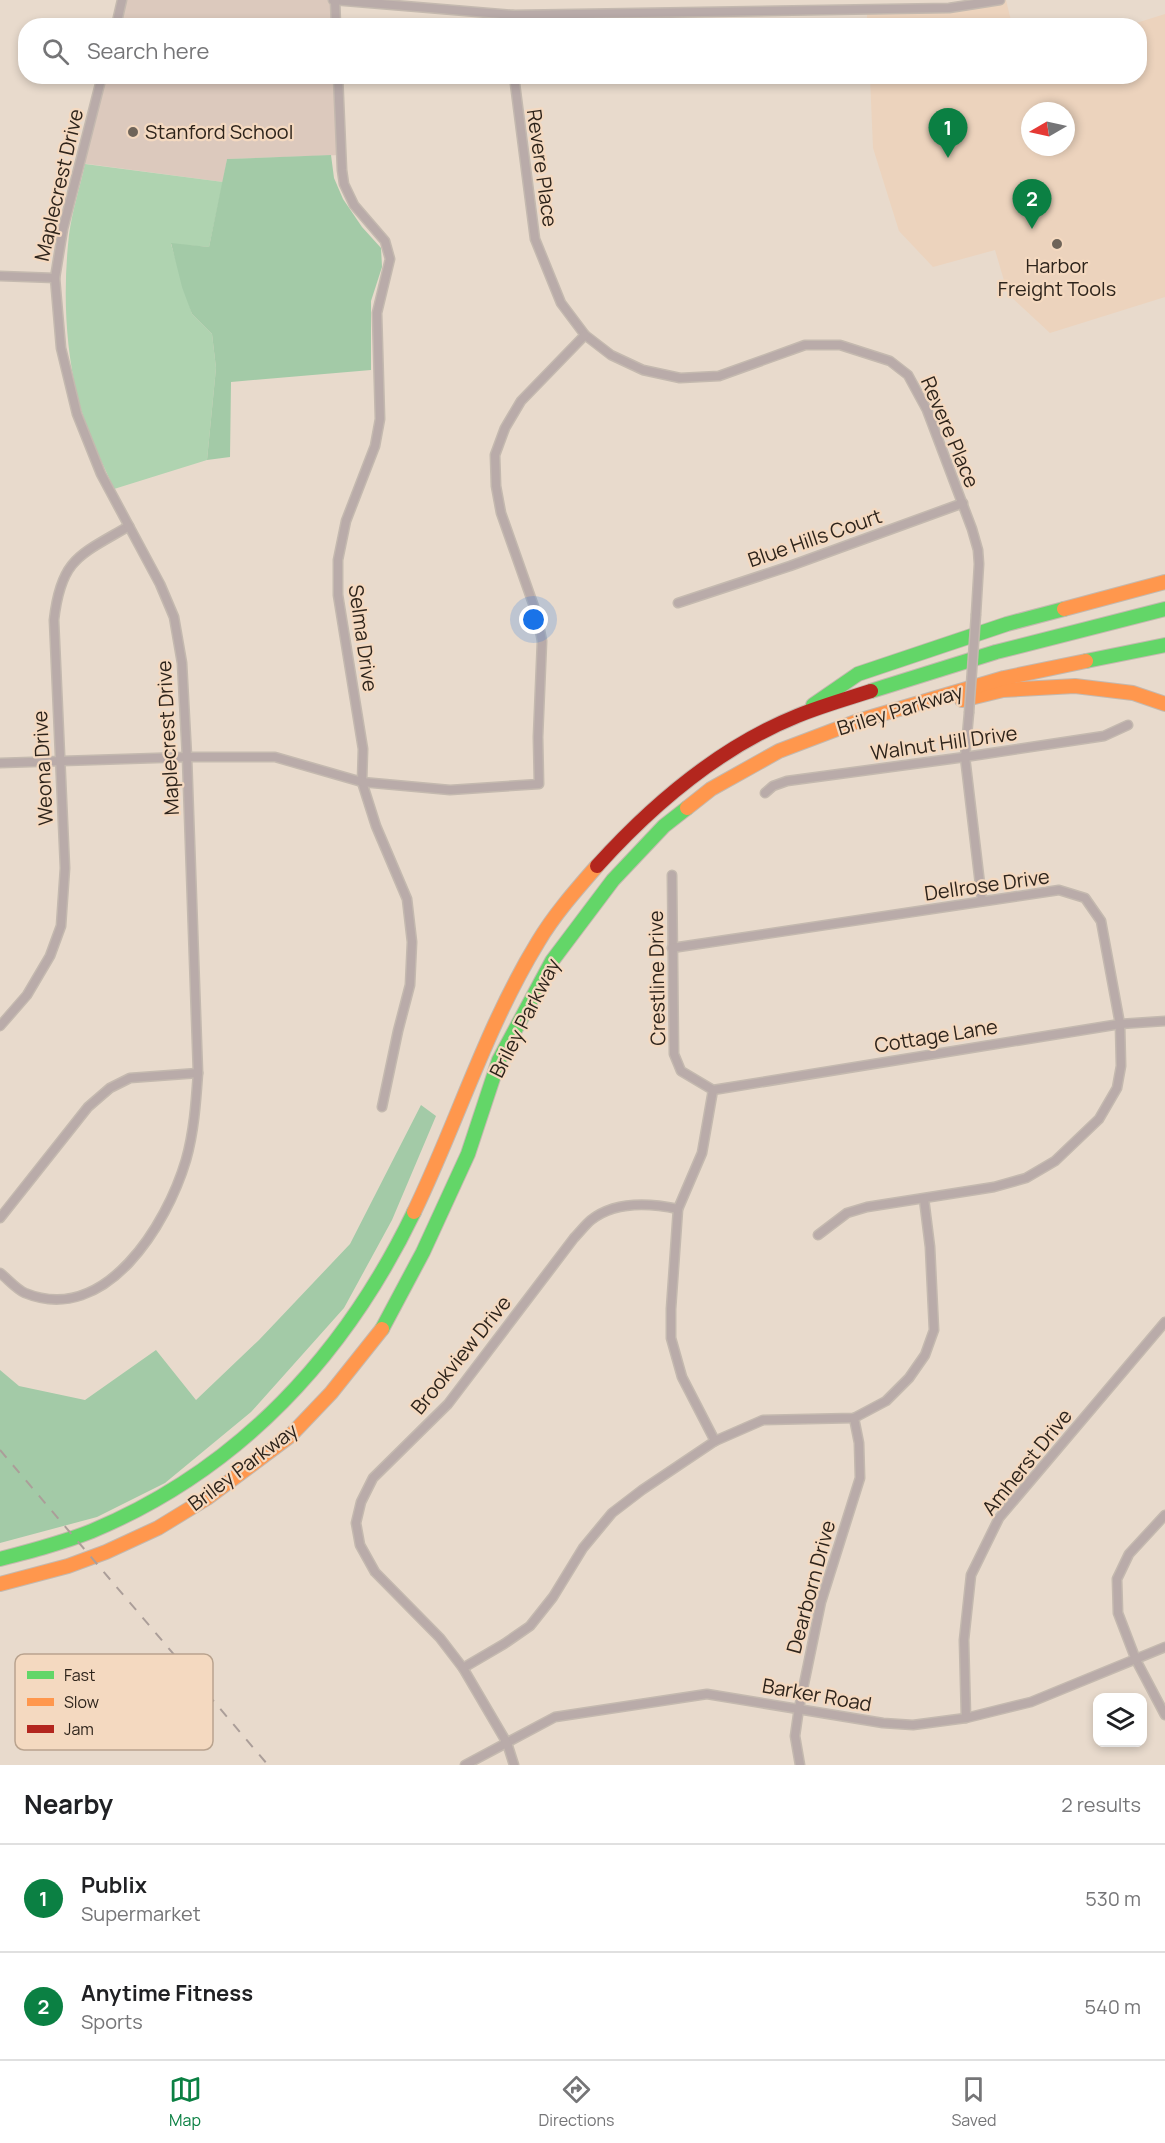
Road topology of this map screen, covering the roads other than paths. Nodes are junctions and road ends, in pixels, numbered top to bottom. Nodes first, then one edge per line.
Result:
1 (122, 0) edge
2 (335, 0) edge
3 (1000, 0) edge
4 (513, 15) joint
5 (118, 18) edge
6 (336, 18) edge
7 (100, 84) edge
8 (338, 84) edge
9 (515, 84) edge
10 (0, 276) edge
11 (55, 278) junction
12 (585, 334) junction
13 (963, 503) junction
14 (129, 526) junction
15 (1165, 582) edge
16 (678, 603) dead end
17 (1165, 609) edge
18 (1165, 645) edge
19 (1165, 704) edge
20 (894, 710) junction
21 (795, 717) junction
22 (1128, 725) dead end
23 (965, 757) junction
24 (187, 758) junction
25 (59, 761) junction
26 (0, 763) edge
27 (362, 782) junction
28 (765, 793) dead end
29 (672, 875) dead end
30 (982, 902) junction
31 (672, 948) junction
32 (1165, 1021) edge
33 (1120, 1024) junction
34 (0, 1026) edge
35 (198, 1073) junction
36 (713, 1090) junction
37 (382, 1107) dead end
38 (924, 1199) junction
39 (678, 1209) junction
40 (0, 1218) edge
41 (818, 1235) dead end
42 (0, 1273) edge
43 (1165, 1322) edge
44 (854, 1418) junction
45 (715, 1441) junction
46 (1165, 1515) edge
47 (0, 1559) edge
48 (0, 1584) edge
49 (1165, 1647) edge
50 (1136, 1660) junction
51 (463, 1668) junction
52 (799, 1708) junction
53 (1165, 1715) edge
54 (966, 1718) junction
55 (507, 1743) junction
56 (465, 1765) edge
57 (514, 1765) edge
58 (800, 1765) edge

1 - 5 street
2 - 4 street
2 - 6 street
3 - 4 street
7 - 11 street, Maplecrest Drive
8 - 27 street, Selma Drive
9 - 12 street, Revere Place
10 - 11 street
11 - 14 street, Maplecrest Drive
12 - 13 street, Revere Place
12 - 27 street
13 - 16 street, Blue Hills Court
13 - 23 street, Revere Place, bridge
14 - 24 street, Maplecrest Drive
14 - 25 street, Weona Drive
15 - 21 highway
17 - 21 highway, Briley Parkway
18 - 20 highway, Briley Parkway
19 - 20 highway
20 - 48 highway, Briley Parkway
21 - 47 highway, Briley Parkway
22 - 23 street, Walnut Hill Drive
23 - 28 street, Walnut Hill Drive
23 - 30 street, Revere Place
24 - 25 street
24 - 27 street
24 - 35 street, Maplecrest Drive
25 - 26 street
25 - 34 street, Weona Drive
27 - 37 street, Selma Drive
29 - 31 street, Crestline Drive
30 - 31 street, Dellrose Drive
30 - 33 street, Dellrose Drive
31 - 36 street, Crestline Drive
32 - 33 street, Cottage Lane
33 - 36 street, Cottage Lane
33 - 38 street, Dellrose Drive
35 - 40 street
35 - 42 street, Maplecrest Drive
36 - 39 street
38 - 41 street, Dellrose Drive
38 - 44 street
39 - 45 street
39 - 51 street, Brookview Drive
43 - 54 street, Amherst Drive
44 - 45 street
44 - 52 street, Dearborn Drive
45 - 51 street
46 - 50 street
49 - 50 street, Barker Road
50 - 53 street
50 - 54 street, Barker Road
51 - 55 street, Brookview Drive
52 - 54 street, Barker Road
52 - 55 street, Barker Road
52 - 58 street, Dearborn Drive
55 - 56 street, Barker Road
55 - 57 street, Brookview Drive

